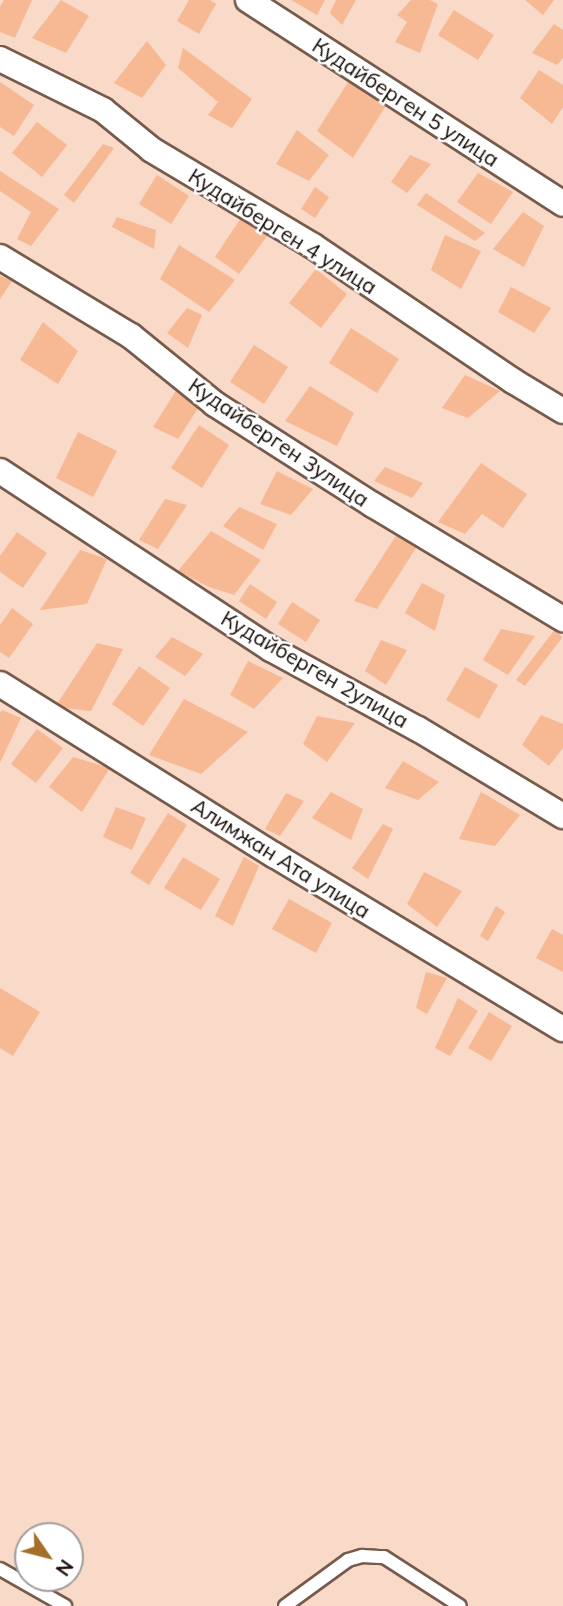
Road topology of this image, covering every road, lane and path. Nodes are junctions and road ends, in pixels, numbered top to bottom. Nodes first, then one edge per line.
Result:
1 (248, 0) edge
2 (0, 59) edge
3 (563, 204) edge
4 (0, 257) edge
5 (563, 411) edge
6 (0, 471) edge
7 (563, 619) edge
8 (0, 684) edge
9 (563, 816) edge
10 (563, 1029) edge
11 (0, 1569) edge
12 (65, 1606) edge
13 (285, 1606) edge
14 (460, 1606) edge

1 - 3 street, Кудайберген 5 улица
2 - 5 street, Кудайберген 4 улица
4 - 7 street, Кудайберген 3улица
6 - 9 street, Кудайберген 2улица
8 - 10 street, Алимжан Ата улица
11 - 12 lane
13 - 14 lane

